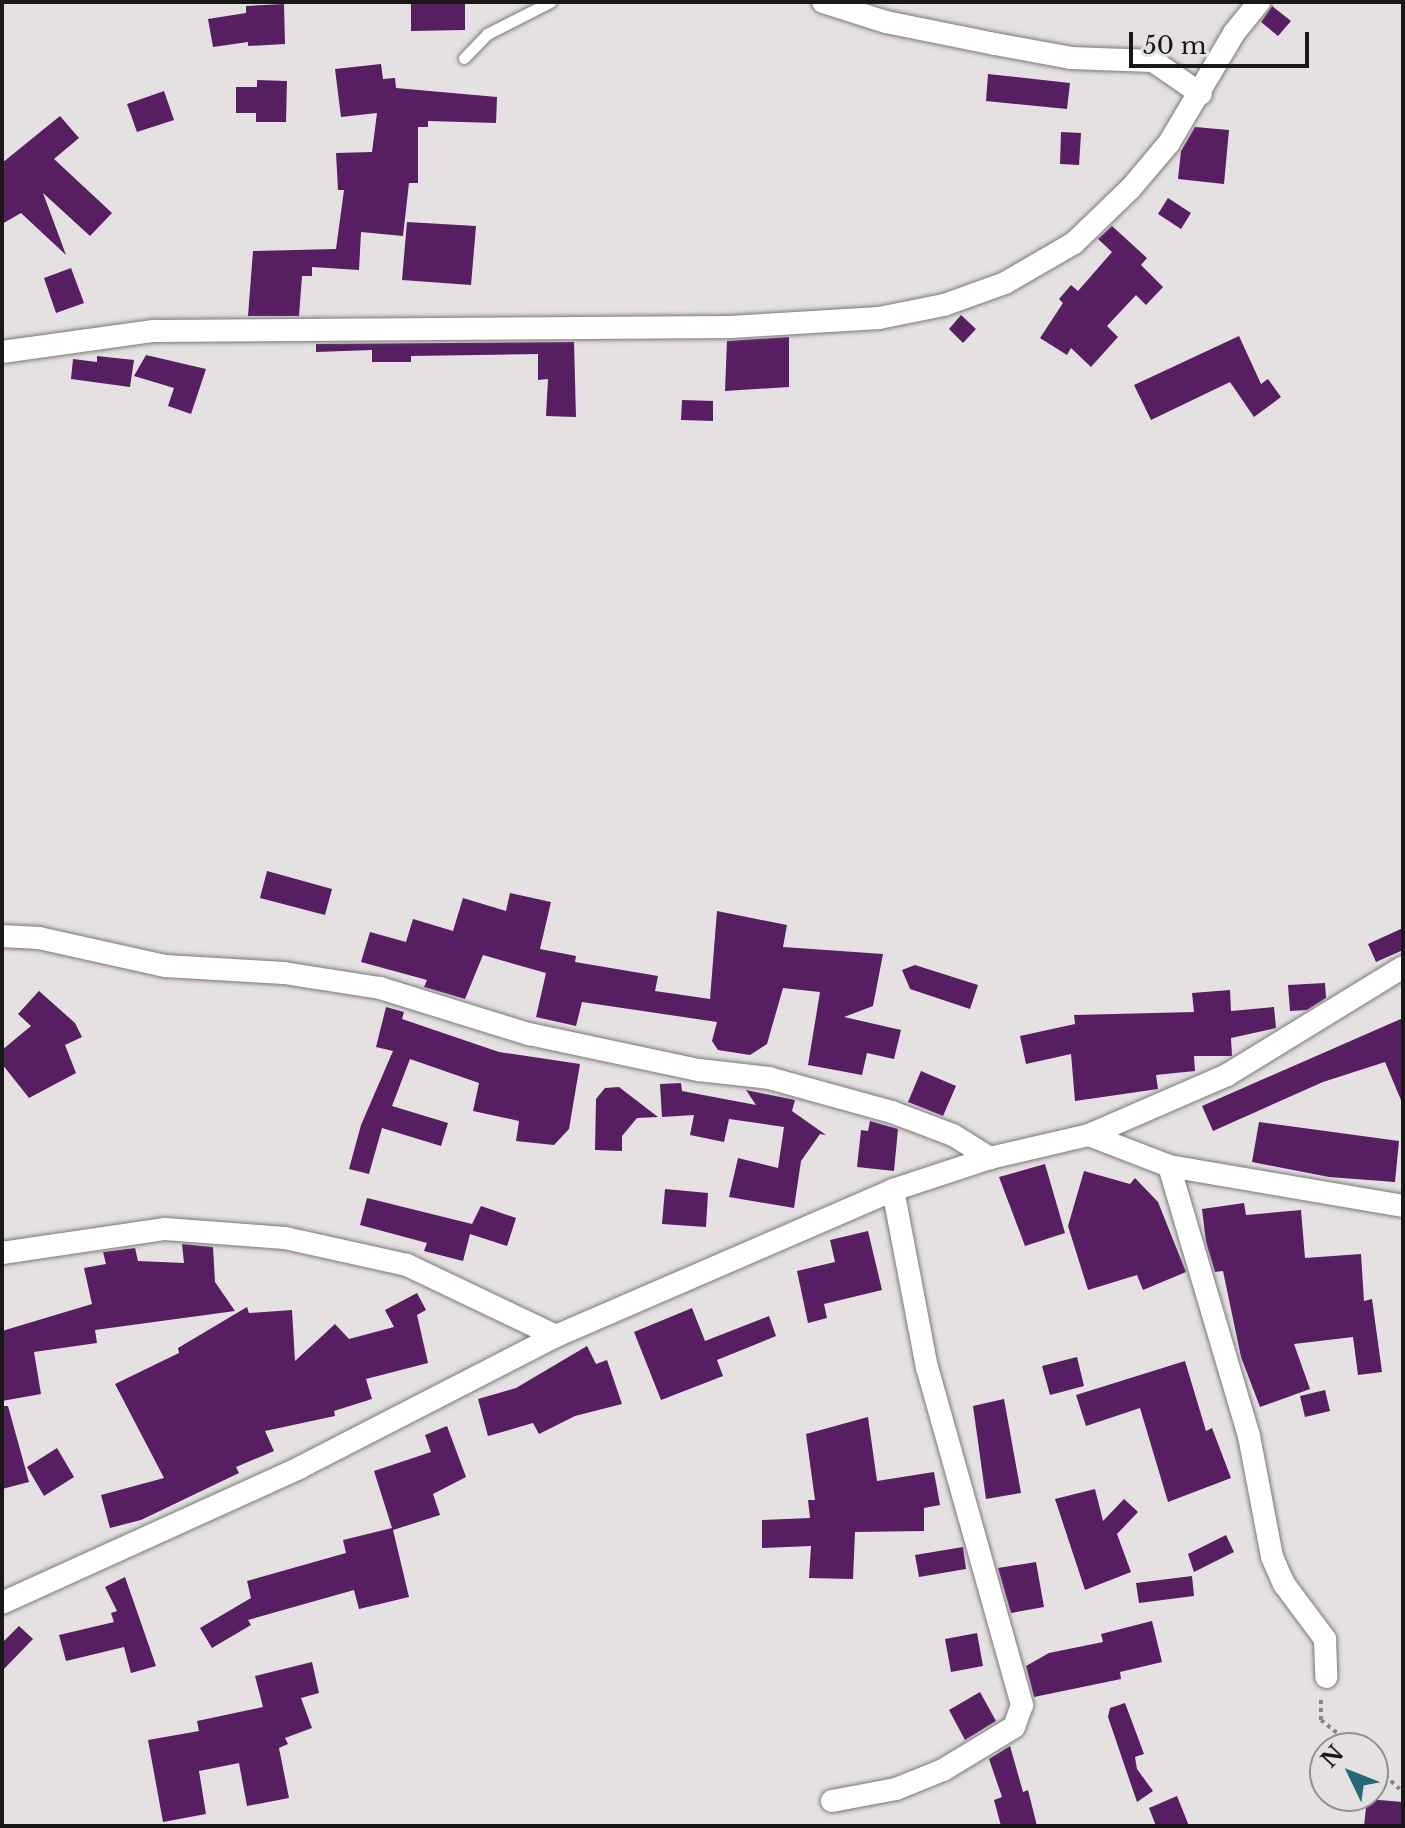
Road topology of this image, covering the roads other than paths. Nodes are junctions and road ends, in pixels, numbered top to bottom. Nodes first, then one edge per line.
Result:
1 (550, 2) edge
2 (823, 2) edge
3 (1259, 2) edge
4 (464, 58) dead end
5 (1201, 94) junction
6 (2, 352) edge
7 (2, 936) edge
8 (1403, 967) edge
9 (1089, 1135) junction
10 (990, 1158) junction
11 (1169, 1166) junction
12 (893, 1190) junction
13 (1403, 1206) edge
14 (2, 1253) edge
15 (556, 1336) junction
16 (2, 1603) edge
17 (1326, 1677) road end
18 (832, 1801) dead end

1 - 4 lane
2 - 5 street
3 - 5 street
5 - 6 street
7 - 10 street
8 - 9 street
9 - 10 street
9 - 11 street
10 - 12 street
11 - 13 street
11 - 17 street
12 - 15 street
12 - 18 street
14 - 15 street
15 - 16 street

